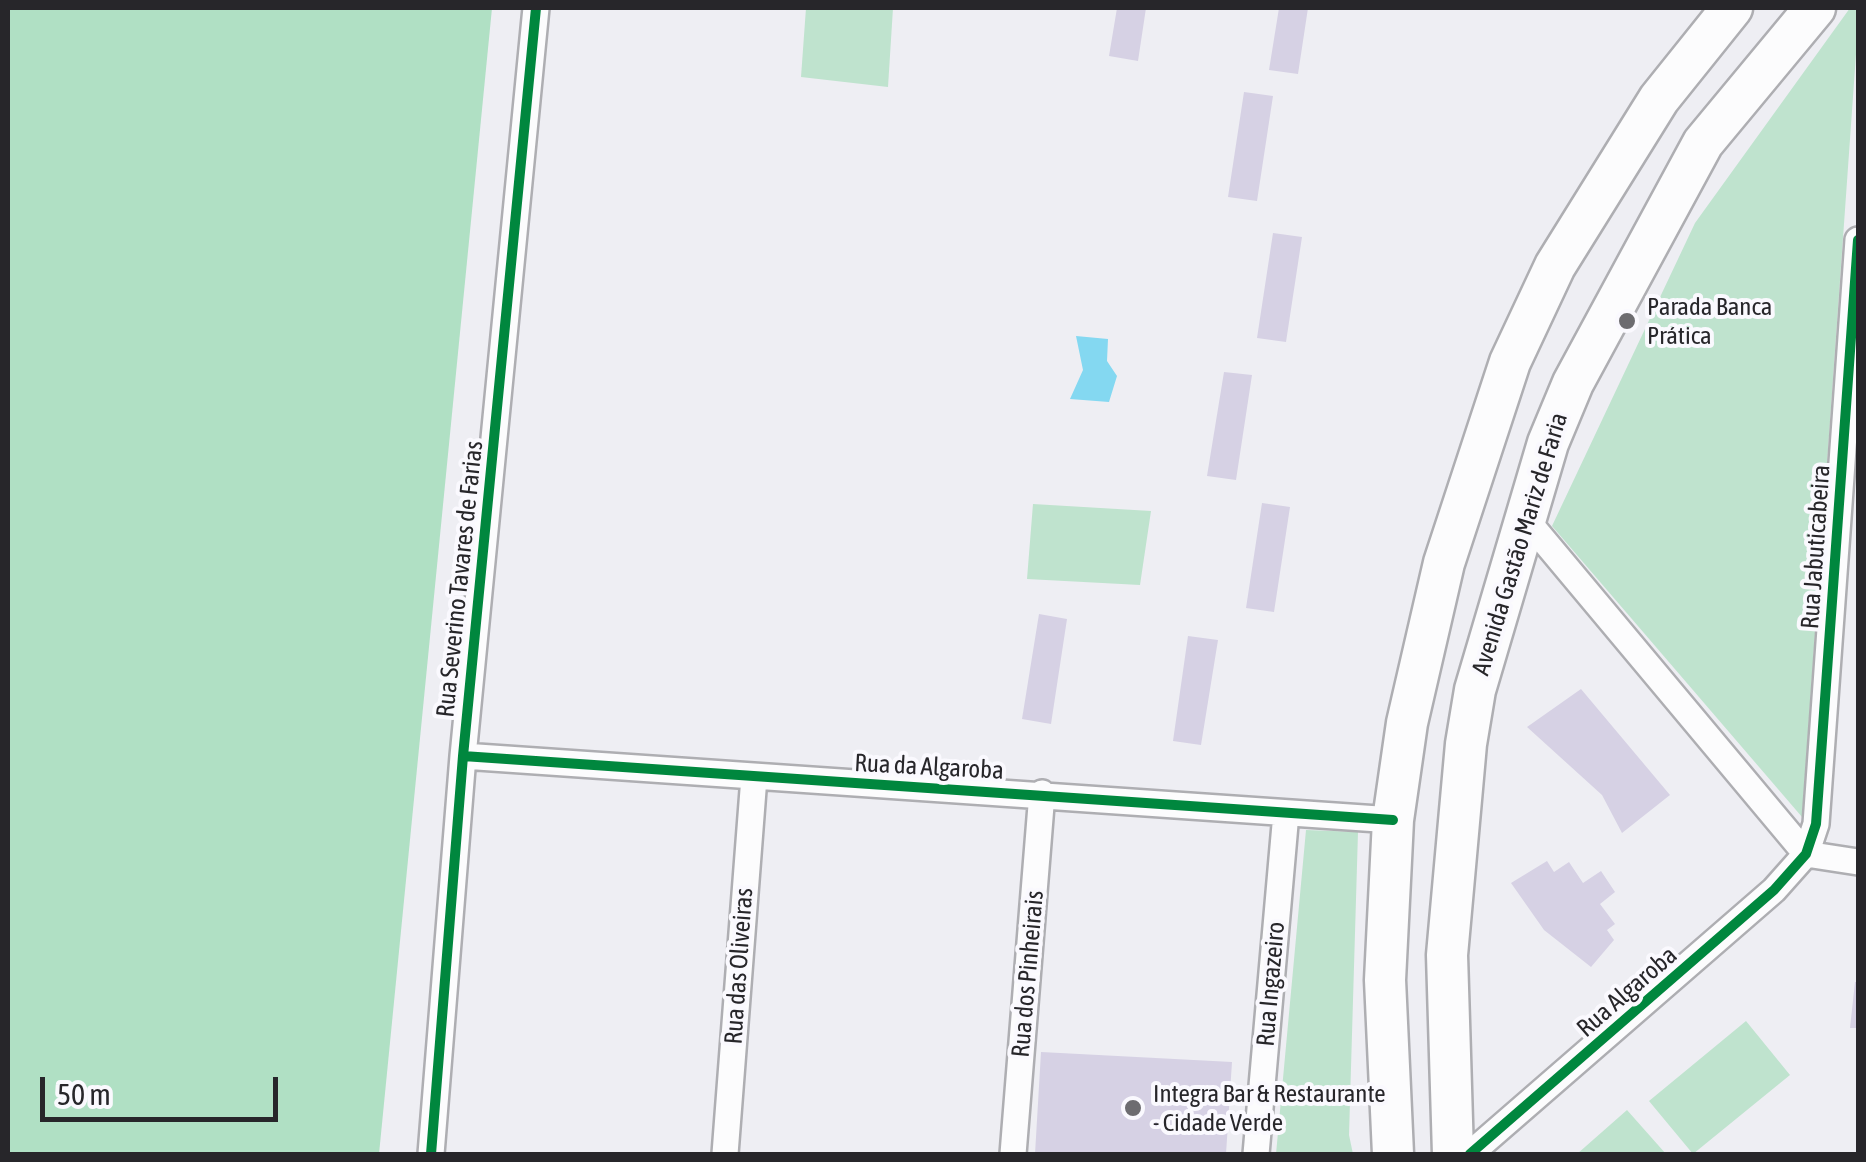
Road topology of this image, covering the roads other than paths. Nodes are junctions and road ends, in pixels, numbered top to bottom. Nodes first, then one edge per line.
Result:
1 (536, 8) edge
2 (1732, 8) edge
3 (1816, 8) edge
4 (1858, 240) edge
5 (1525, 518) junction
6 (1444, 563) junction
7 (1507, 577) junction
8 (462, 756) junction
9 (754, 777) junction
10 (1042, 794) junction
11 (1286, 813) junction
12 (1393, 820) junction
13 (1806, 854) junction
14 (1858, 862) edge
15 (1450, 1106) junction
16 (1391, 1109) junction
17 (432, 1154) edge
18 (725, 1154) edge
19 (1014, 1154) edge
20 (1256, 1154) edge
21 (1393, 1154) edge
22 (1453, 1154) edge
23 (1470, 1154) edge

1 - 8 street, Rua Severino Tavares de Farias
2 - 6 main road
3 - 5 main road, Avenida Gastão Mariz de Faria
4 - 13 street, Rua Jabuticabeira
5 - 7 main road, Avenida Gastão Mariz de Faria
5 - 13 street
6 - 7 main road
6 - 12 main road
7 - 15 main road, Avenida Gastão Mariz de Faria
8 - 9 street, Rua da Algaroba
8 - 17 street, Rua Severino Tavares de Farias
9 - 10 street, Rua da Algaroba
9 - 18 street, Rua das Oliveiras
10 - 11 street, Rua da Algaroba
10 - 19 street, Rua dos Pinheirais
11 - 12 street, Rua da Algaroba
11 - 20 street, Rua Ingazeiro
12 - 16 main road
13 - 14 street
13 - 23 street, Rua Algaroba
15 - 16 main road
15 - 22 main road, Avenida Gastão Mariz de Faria
16 - 21 main road

